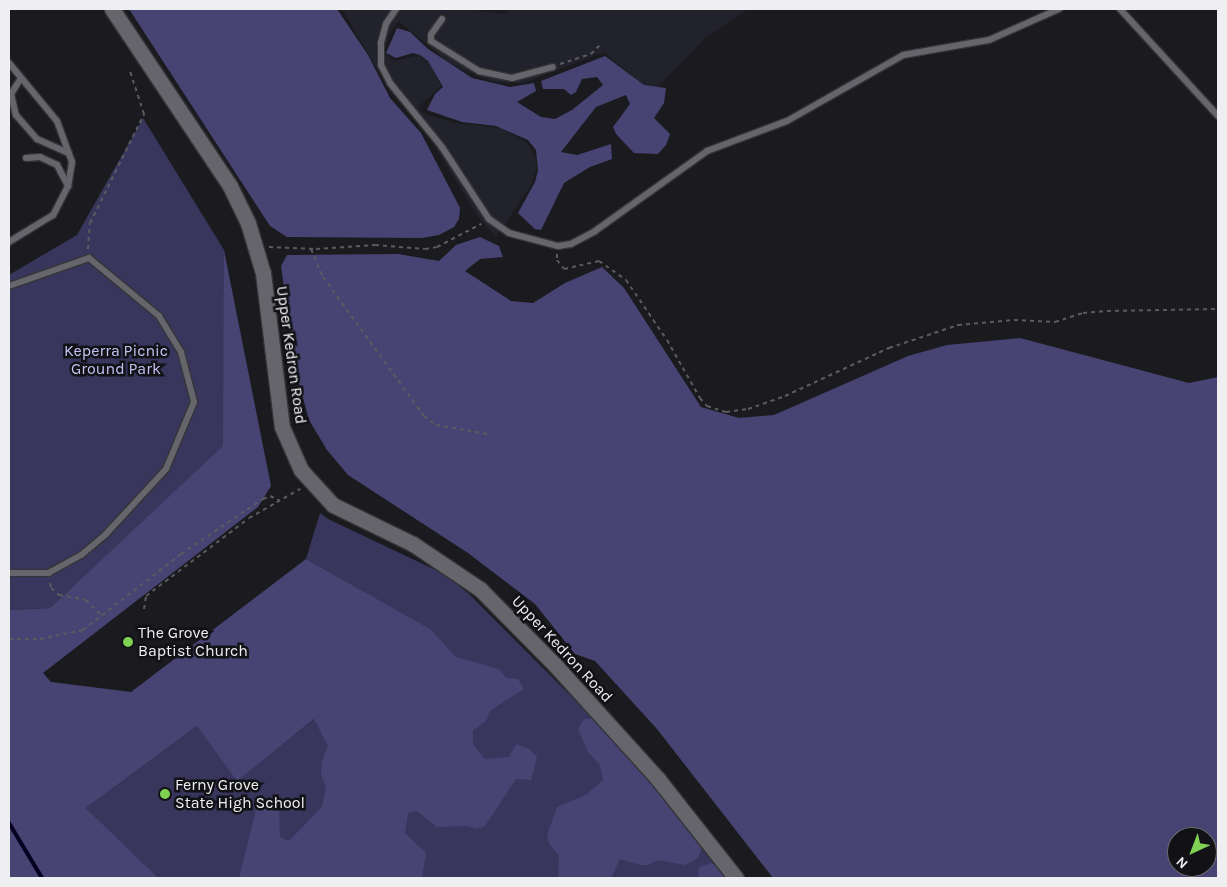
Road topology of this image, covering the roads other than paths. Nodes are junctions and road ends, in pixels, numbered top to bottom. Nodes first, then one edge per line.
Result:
1 (112, 9) edge
2 (396, 9) edge
3 (1059, 9) edge
4 (1120, 9) edge
5 (442, 19) dead end
6 (9, 63) edge
7 (553, 66) road end
8 (21, 78) junction
9 (1218, 116) edge
10 (69, 153) junction
11 (26, 158) dead end
12 (68, 186) junction
13 (9, 242) edge
14 (9, 286) edge
15 (9, 572) edge
16 (736, 878) edge

1 - 16 main road, Upper Kedron Road
2 - 3 lane
4 - 9 lane
5 - 7 lane
6 - 8 lane
8 - 10 lane
8 - 10 lane
10 - 12 lane
11 - 12 lane
12 - 13 lane
14 - 15 lane

